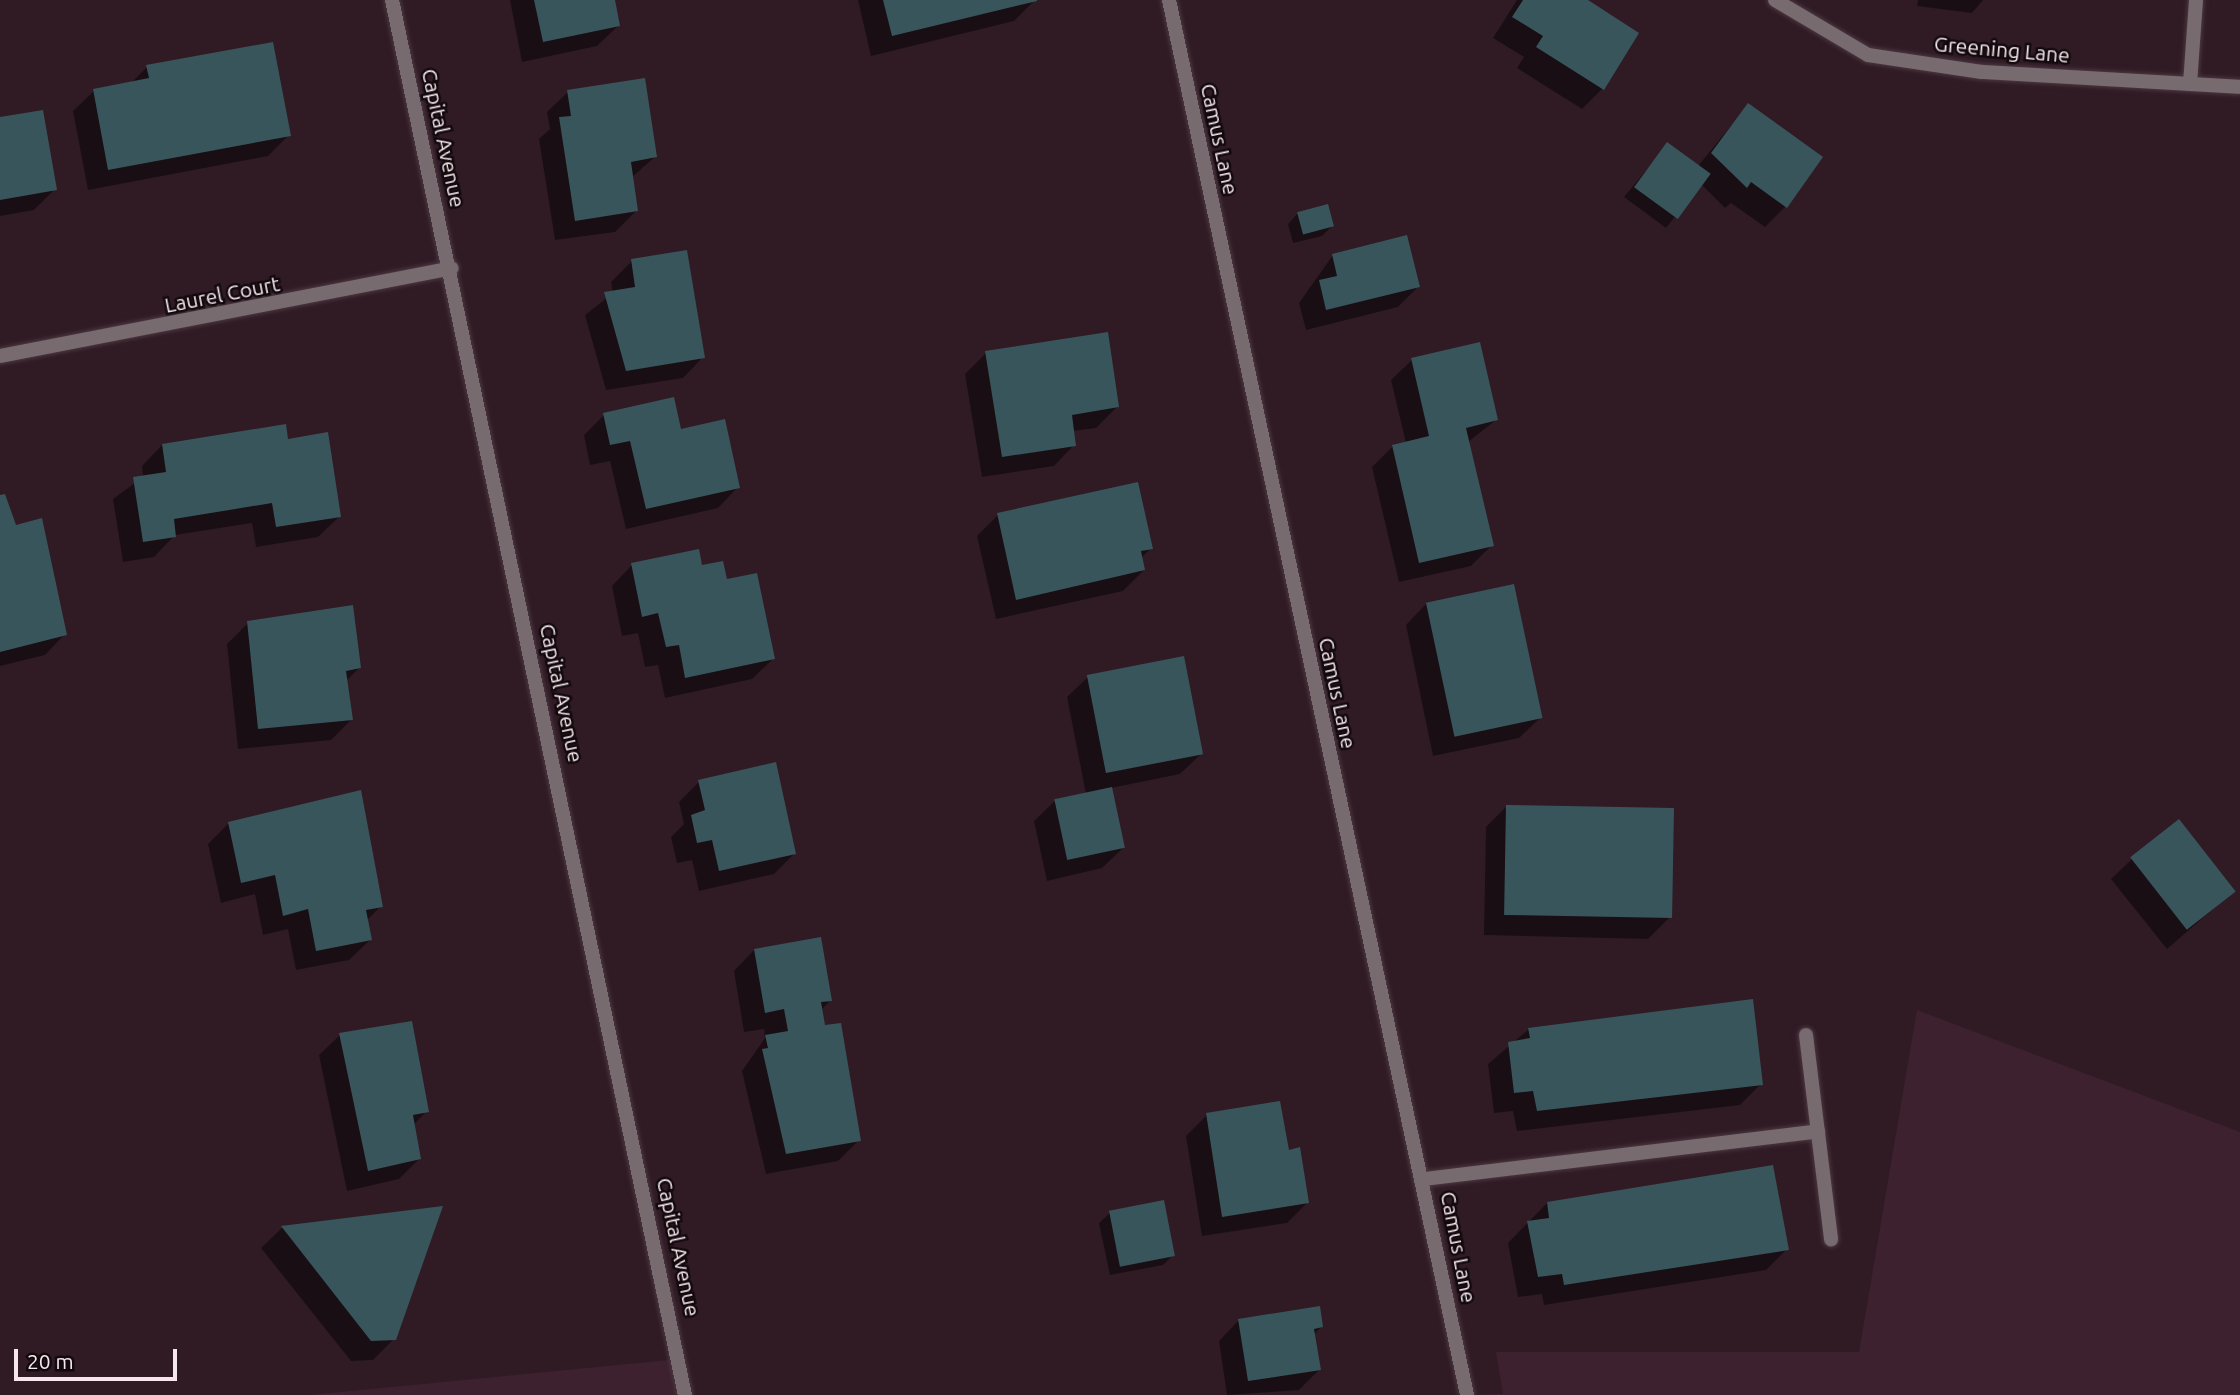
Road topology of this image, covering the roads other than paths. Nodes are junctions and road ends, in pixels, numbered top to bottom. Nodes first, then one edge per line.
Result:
1 (391, 0) edge
2 (1169, 0) edge
3 (1775, 0) edge
4 (2196, 0) edge
5 (2190, 84) junction
6 (2240, 88) edge
7 (451, 268) junction
8 (0, 356) edge
9 (1806, 1035) dead end
10 (1818, 1131) junction
11 (1424, 1179) junction
12 (1831, 1239) dead end
13 (685, 1395) edge
14 (1467, 1395) edge

1 - 7 street, Capital Avenue
2 - 11 street, Camus Lane
3 - 5 street, Greening Lane
4 - 5 street
5 - 6 street, Greening Lane
7 - 8 street, Laurel Court
7 - 13 street, Capital Avenue
9 - 10 street
10 - 11 street
10 - 12 street
11 - 14 street, Camus Lane

